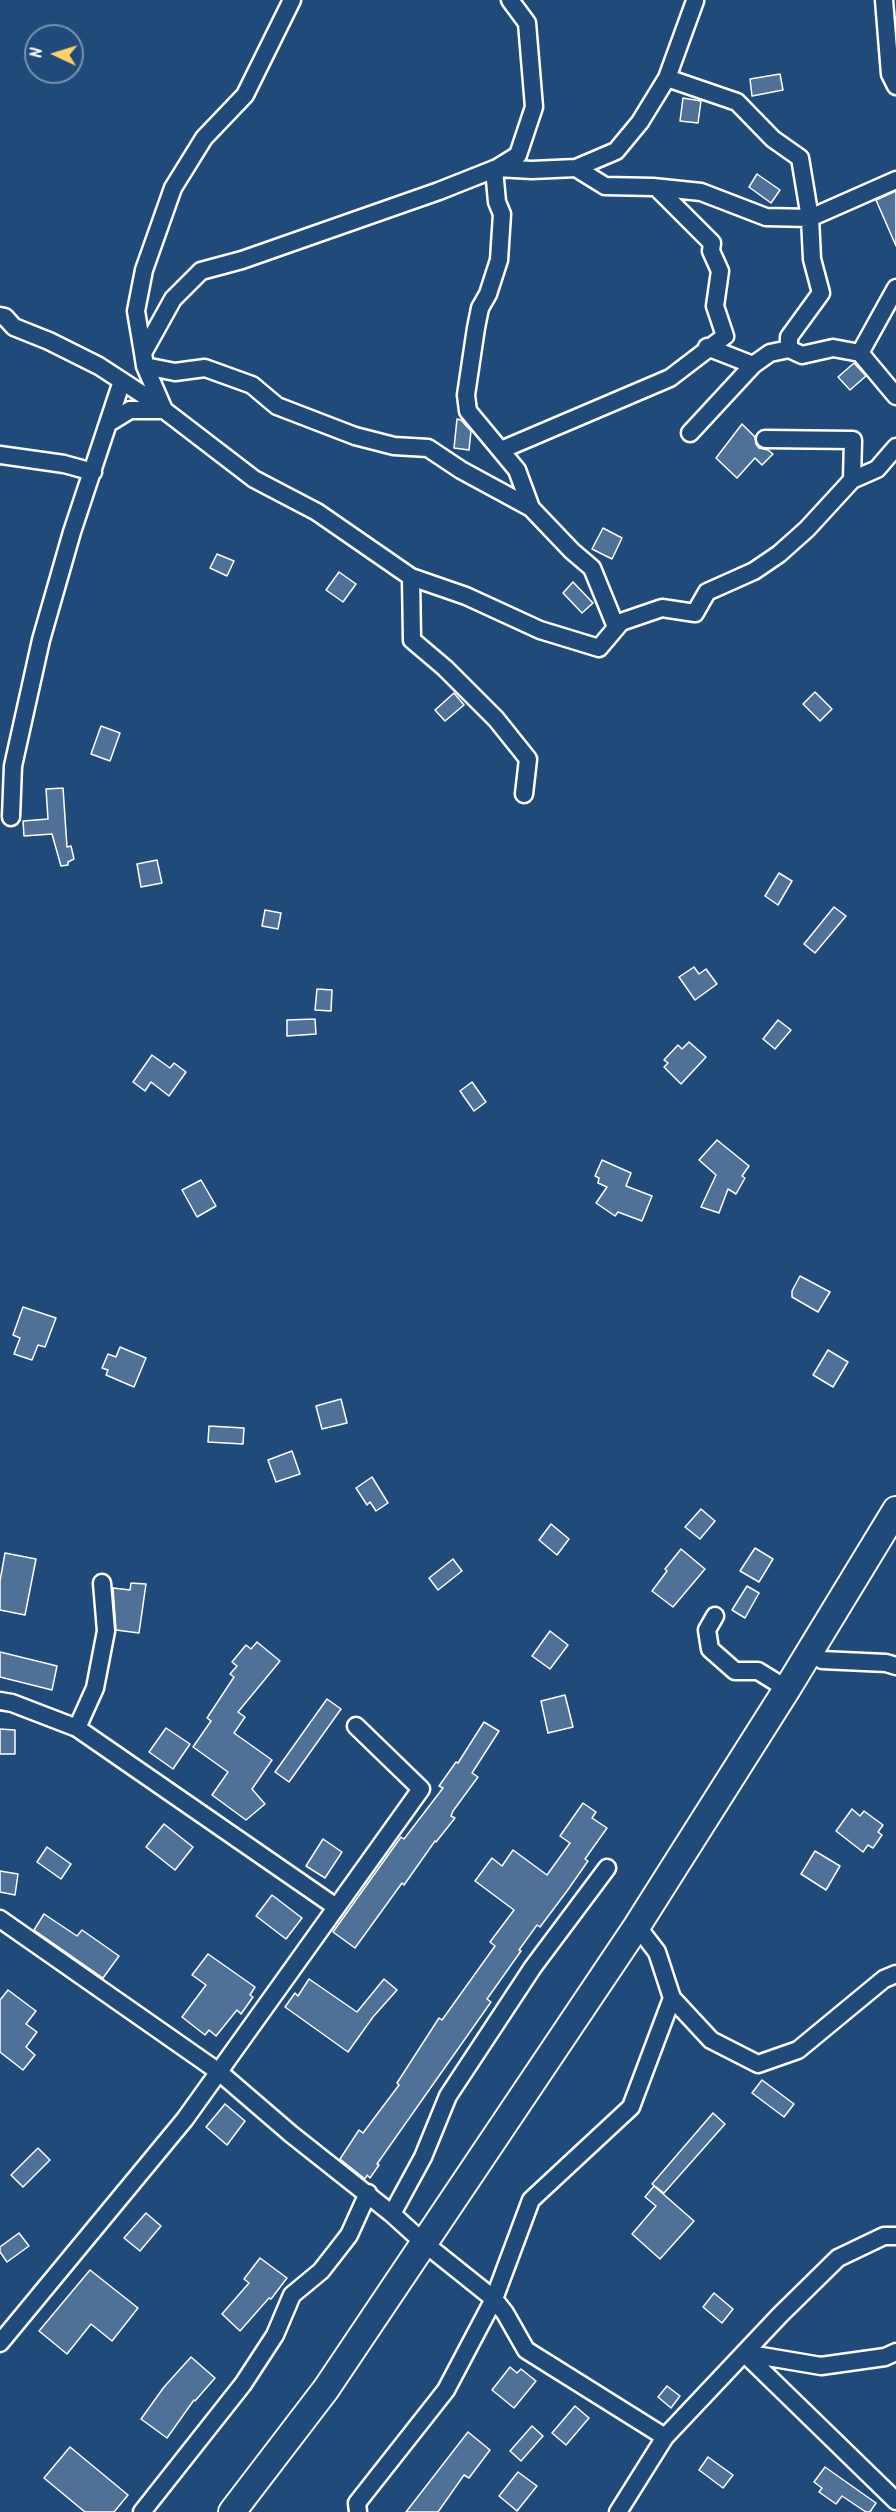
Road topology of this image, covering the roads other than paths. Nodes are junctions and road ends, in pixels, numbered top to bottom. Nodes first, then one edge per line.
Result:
1 (292, 0) edge
2 (510, 0) edge
3 (884, 0) edge
4 (695, 1) edge
5 (667, 78) junction
6 (896, 86) edge
7 (576, 168) junction
8 (496, 169) junction
9 (896, 180) edge
10 (657, 188) junction
11 (810, 218) junction
12 (896, 288) edge
13 (0, 316) edge
14 (707, 348) junction
15 (789, 349) junction
16 (860, 353) junction
17 (144, 360) junction
18 (753, 365) junction
19 (122, 381) junction
20 (896, 396) edge
21 (164, 410) junction
22 (110, 423) junction
23 (690, 434) dead end
24 (765, 439) dead end
25 (896, 447) edge
26 (501, 450) junction
27 (0, 455) edge
28 (93, 472) junction
29 (852, 480) junction
30 (531, 508) junction
31 (411, 577) junction
32 (616, 627) junction
33 (524, 794) dead end
34 (11, 817) dead end
35 (896, 1510) edge
36 (102, 1583) dead end
37 (715, 1616) dead end
38 (810, 1650) junction
39 (896, 1666) edge
40 (787, 1689) junction
41 (0, 1701) edge
42 (356, 1726) dead end
43 (76, 1728) junction
44 (607, 1868) dead end
45 (336, 1907) junction
46 (0, 1919) edge
47 (637, 1926) junction
48 (896, 1974) edge
49 (672, 1998) junction
50 (219, 2072) junction
51 (368, 2193) junction
52 (392, 2214) junction
53 (896, 2236) edge
54 (424, 2243) junction
55 (494, 2299) junction
56 (0, 2343) edge
57 (896, 2352) edge
58 (744, 2353) junction
59 (665, 2437) junction
60 (896, 2501) edge
61 (142, 2512) edge
62 (232, 2512) edge
63 (358, 2512) edge
64 (618, 2512) edge

1 - 17 street
2 - 8 street
3 - 6 street
4 - 5 street
5 - 7 street
5 - 11 street
7 - 8 street
7 - 10 street
8 - 17 street
8 - 26 street
9 - 11 street
10 - 11 street
10 - 14 street
11 - 15 street
12 - 16 street
13 - 19 street
14 - 18 street
14 - 26 street
15 - 16 street
15 - 18 street
16 - 20 street
17 - 21 street
17 - 30 street
18 - 23 street
19 - 21 street
19 - 22 street
21 - 22 street
21 - 31 street
22 - 28 street
24 - 29 street
25 - 29 street
26 - 30 street
27 - 28 street
28 - 34 street
29 - 32 street
30 - 32 street
31 - 32 street
31 - 33 street
35 - 38 main road
36 - 43 street
37 - 40 street
38 - 39 street
38 - 40 main road
40 - 47 main road
41 - 43 street
42 - 45 street
43 - 45 street
44 - 52 street
45 - 50 street
46 - 50 street
47 - 49 street
47 - 54 main road
48 - 49 street
49 - 55 street
50 - 51 street
50 - 56 street
51 - 52 street
51 - 61 street
52 - 54 street
53 - 58 street
54 - 55 street
54 - 62 main road
55 - 59 street
55 - 63 street
57 - 58 street
58 - 59 street
58 - 60 street
59 - 64 street

